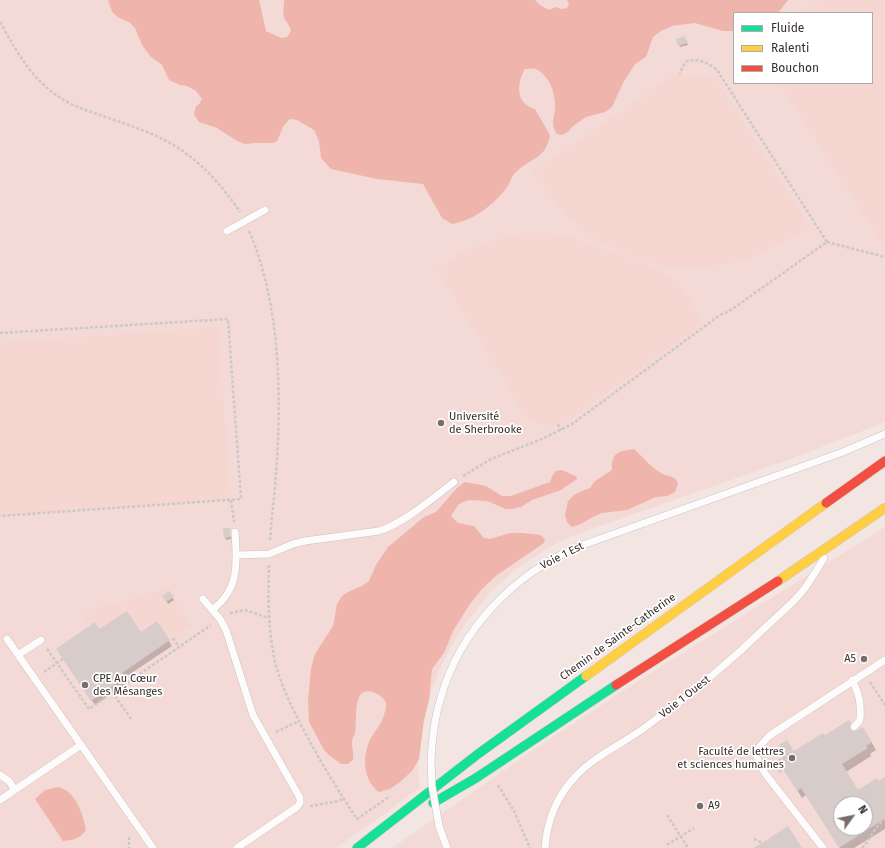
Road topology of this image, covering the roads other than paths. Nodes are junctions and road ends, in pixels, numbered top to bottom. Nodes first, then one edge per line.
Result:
1 (265, 210) dead end
2 (227, 231) dead end
3 (885, 434) edge
4 (885, 460) edge
5 (454, 482) road end
6 (885, 508) edge
7 (235, 532) road end
8 (833, 544) junction
9 (237, 555) junction
10 (204, 599) dead end
11 (212, 610) junction
12 (7, 639) dead end
13 (41, 640) dead end
14 (18, 655) junction
15 (885, 660) edge
16 (852, 680) junction
17 (854, 727) dead end
18 (81, 745) junction
19 (0, 775) edge
20 (15, 790) junction
21 (0, 800) edge
22 (370, 839) junction
23 (153, 848) edge
24 (237, 848) edge
25 (357, 848) edge
26 (447, 848) edge
27 (545, 848) edge
28 (823, 848) edge

1 - 2 lane
3 - 26 lane, Voie 1 Est, bridge
4 - 22 main road, Chemin de Sainte-Catherine
5 - 9 lane
6 - 8 main road, Chemin de Sainte-Catherine
7 - 9 lane
8 - 22 main road, Chemin de Sainte-Catherine
8 - 27 lane, Voie 1 Ouest
9 - 11 lane
10 - 11 lane
11 - 24 lane
12 - 14 lane
13 - 14 lane
14 - 18 lane
15 - 16 lane
16 - 17 lane
16 - 28 lane
18 - 20 lane
18 - 23 lane
19 - 20 lane
20 - 21 lane
22 - 25 main road, Chemin de Sainte-Catherine

